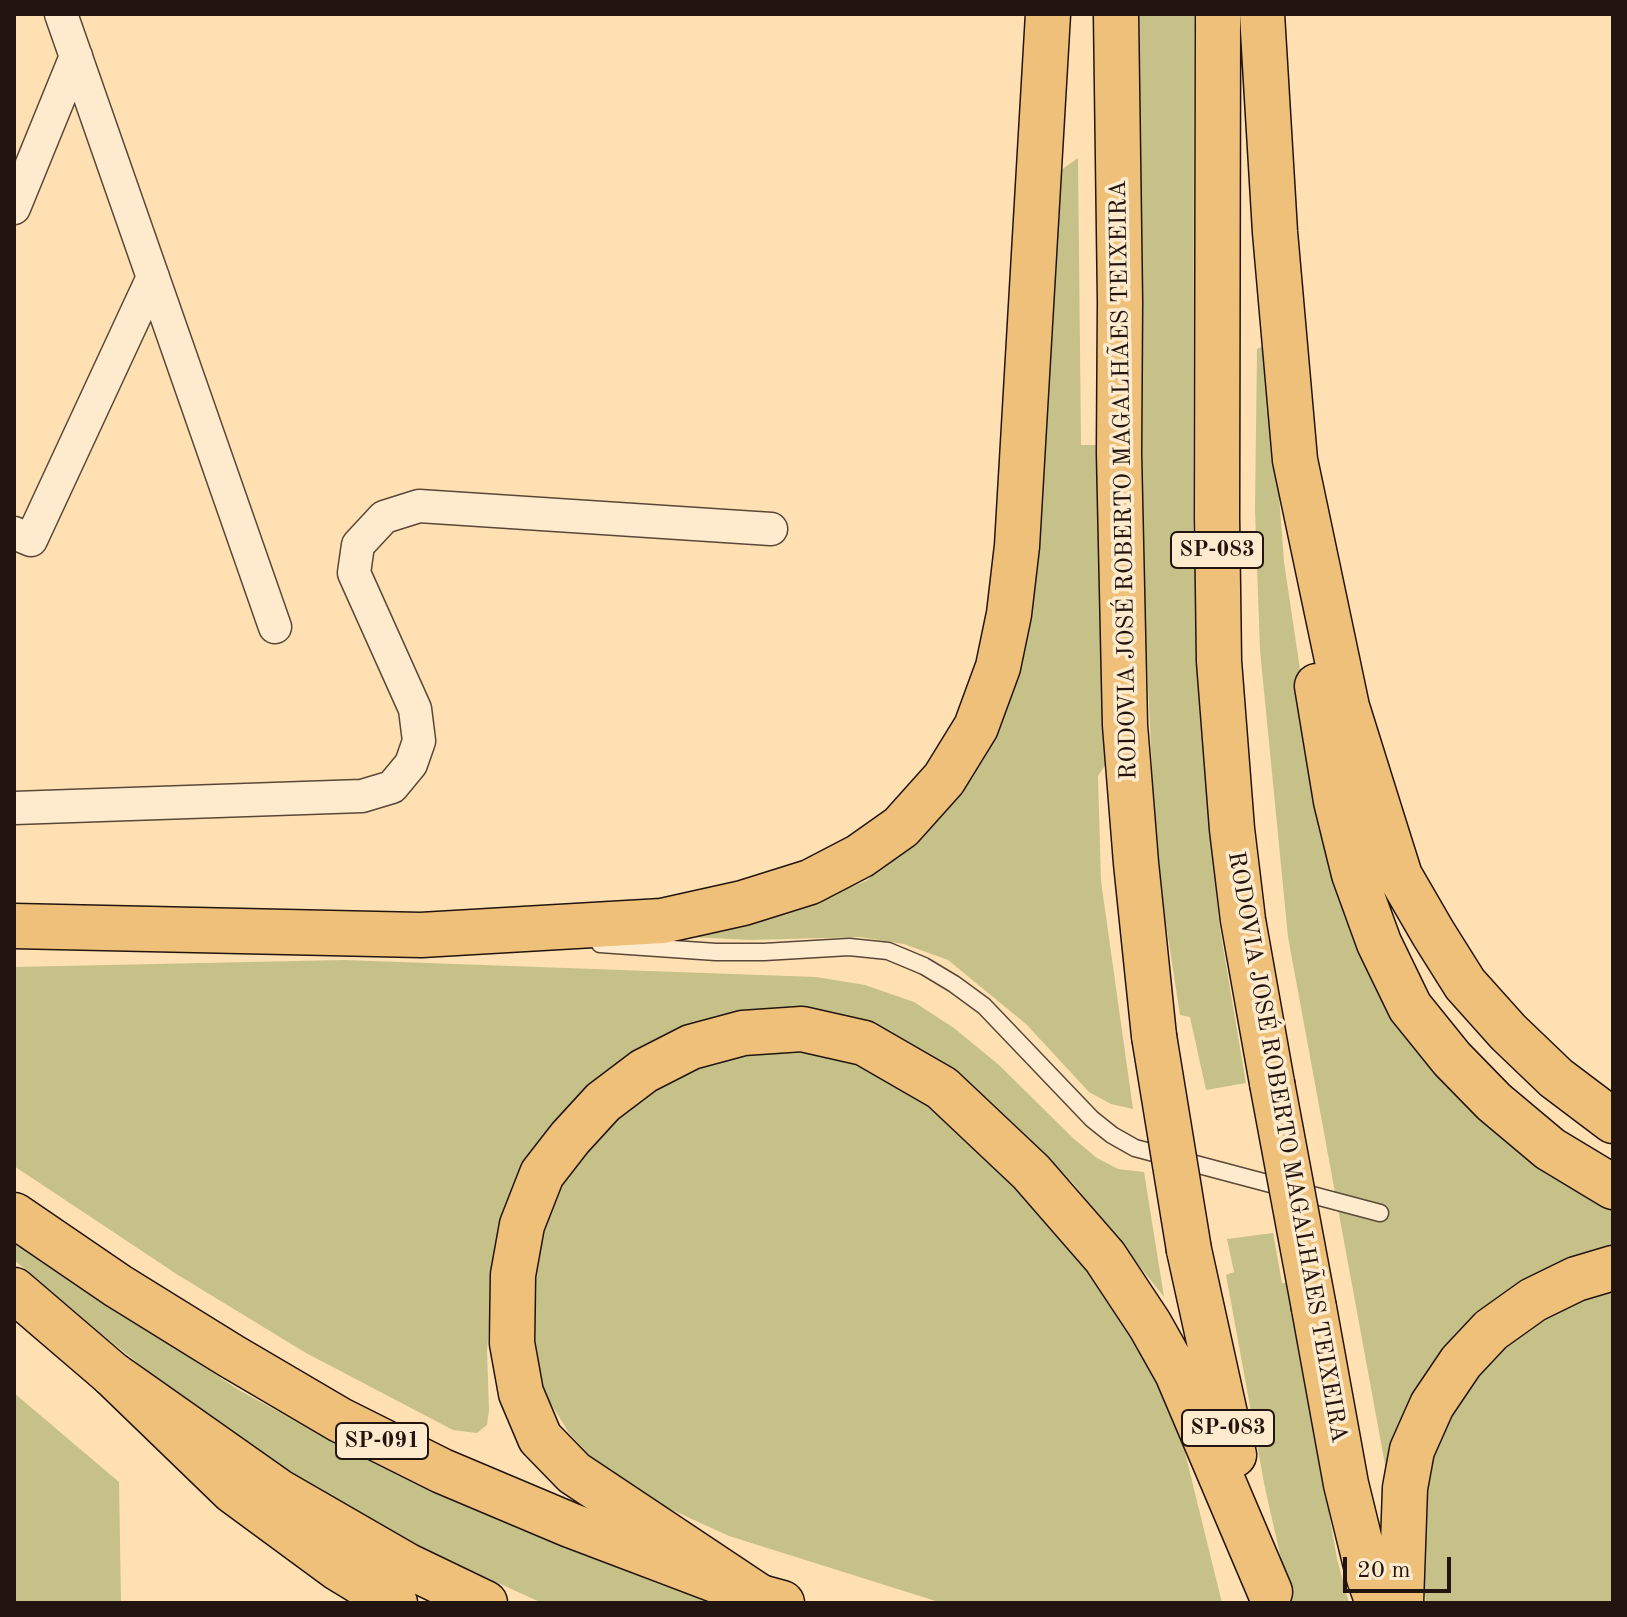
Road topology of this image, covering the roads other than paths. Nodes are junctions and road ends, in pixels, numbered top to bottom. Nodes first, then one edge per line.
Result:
1 (61, 14) edge
2 (1048, 14) edge
3 (1116, 14) edge
4 (1218, 14) edge
5 (1262, 14) edge
6 (76, 56) junction
7 (14, 208) edge
8 (153, 277) junction
9 (1295, 460) junction
10 (771, 529) dead end
11 (14, 533) edge
12 (275, 627) dead end
13 (14, 808) edge
14 (14, 926) edge
15 (421, 935) junction
16 (1613, 1121) edge
17 (1613, 1187) edge
18 (1380, 1213) dead end
19 (14, 1215) edge
20 (1613, 1268) edge
21 (14, 1290) edge
22 (112, 1374) junction
23 (1272, 1598) edge
24 (771, 1600) edge
25 (395, 1603) edge
26 (485, 1603) edge
27 (1378, 1603) edge
28 (1401, 1603) edge

1 - 6 street
2 - 15 main road
3 - 23 main road, RODOVIA JOSÉ ROBERTO MAGALHÃES TEIXEIRA / SP-083, bridge
4 - 27 main road, RODOVIA JOSÉ ROBERTO MAGALHÃES TEIXEIRA / SP-083, bridge
5 - 9 main road
6 - 7 street
6 - 8 street
8 - 11 street
8 - 12 street
9 - 16 main road
9 - 17 main road
10 - 13 street
14 - 15 main road
15 - 18 lane
19 - 24 main road, SP-091
20 - 28 main road
21 - 22 main road
22 - 25 main road
22 - 26 main road
23 - 24 main road

